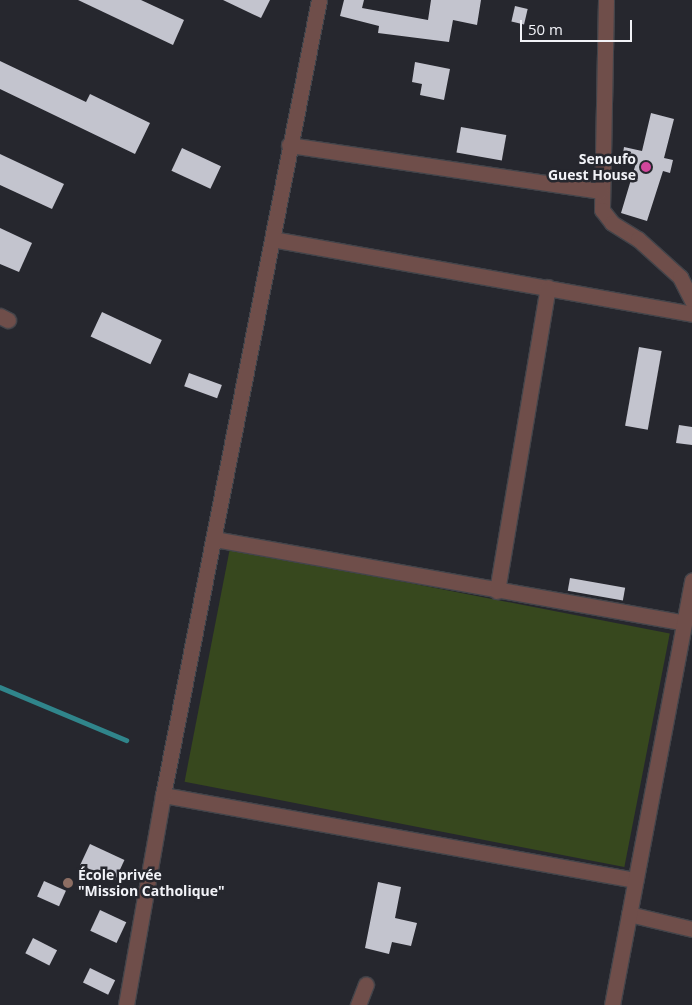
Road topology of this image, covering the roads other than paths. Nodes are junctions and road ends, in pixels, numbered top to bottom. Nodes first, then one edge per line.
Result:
1 (319, 0) edge
2 (606, 0) edge
3 (289, 145) junction
4 (601, 191) junction
5 (272, 239) junction
6 (548, 287) junction
7 (692, 301) edge
8 (692, 314) edge
9 (214, 539) junction
10 (692, 580) edge
11 (497, 591) junction
12 (684, 623) junction
13 (163, 795) junction
14 (635, 880) junction
15 (628, 914) junction
16 (692, 929) edge
17 (366, 984) dead end
18 (126, 1005) edge
19 (358, 1005) edge
20 (612, 1005) edge

1 - 3 street
2 - 4 street
3 - 4 street
3 - 5 street
4 - 7 street
5 - 6 street
5 - 9 street
6 - 8 street
6 - 11 street
9 - 11 street
9 - 13 street
10 - 12 street
11 - 12 street
12 - 14 street
13 - 14 street
13 - 18 street
14 - 15 street
15 - 16 street
15 - 20 street
17 - 19 street

